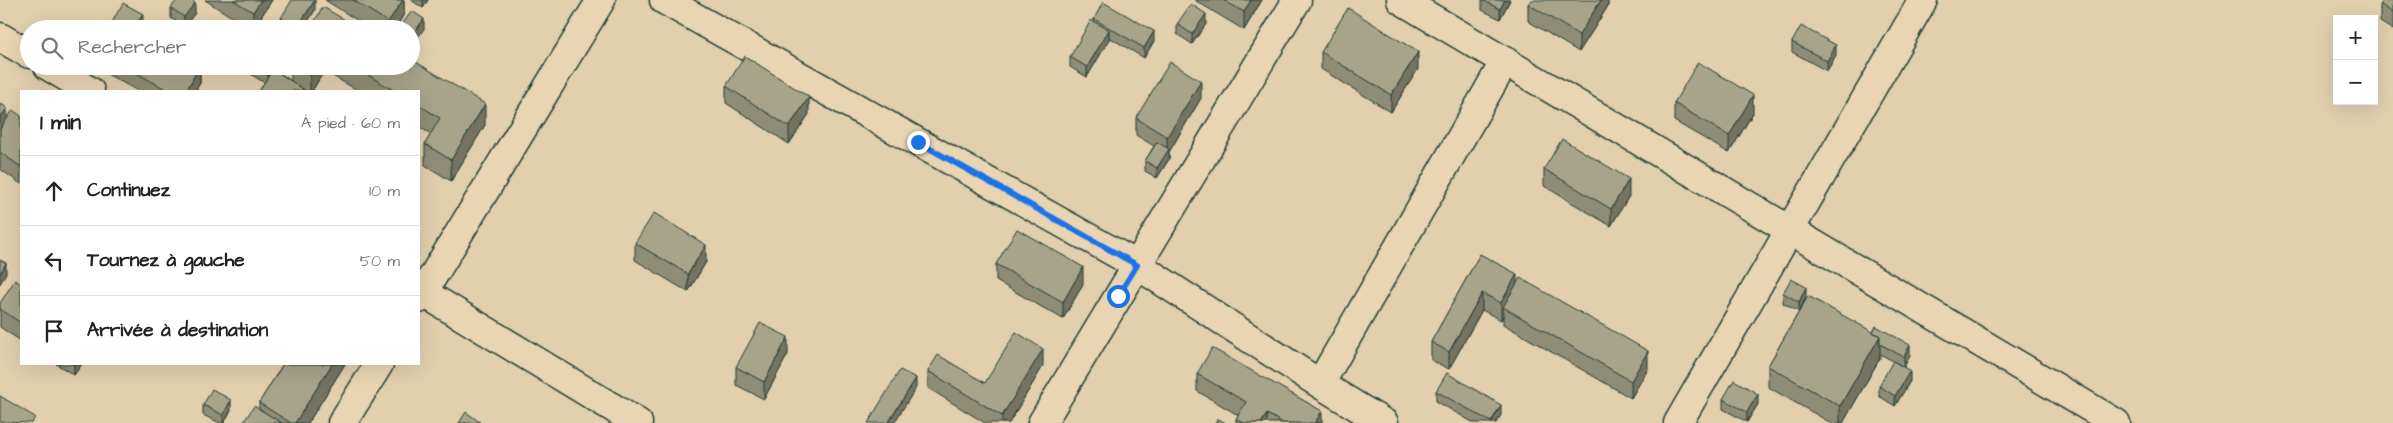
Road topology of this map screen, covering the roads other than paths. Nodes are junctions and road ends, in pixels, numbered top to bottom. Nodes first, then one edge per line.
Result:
1 (601, 0) edge
2 (664, 0) edge
3 (1297, 0) edge
4 (1401, 0) edge
5 (1923, 0) edge
6 (0, 37) edge
7 (20, 49) edge
8 (1505, 62) junction
9 (63, 75) edge
10 (88, 90) edge
11 (1790, 230) junction
12 (1137, 265) junction
13 (420, 294) edge
14 (378, 365) edge
15 (1320, 384) junction
16 (342, 423) edge
17 (638, 423) edge
18 (1042, 423) edge
19 (1384, 423) edge
20 (1678, 423) edge
21 (2116, 423) edge

1 - 13 street
2 - 12 street
3 - 12 street
4 - 8 street
5 - 11 street
6 - 7 street
8 - 11 street
8 - 15 street
9 - 10 street
11 - 20 street
11 - 21 street
12 - 15 street
12 - 18 street
13 - 17 street
14 - 16 street
15 - 19 street

